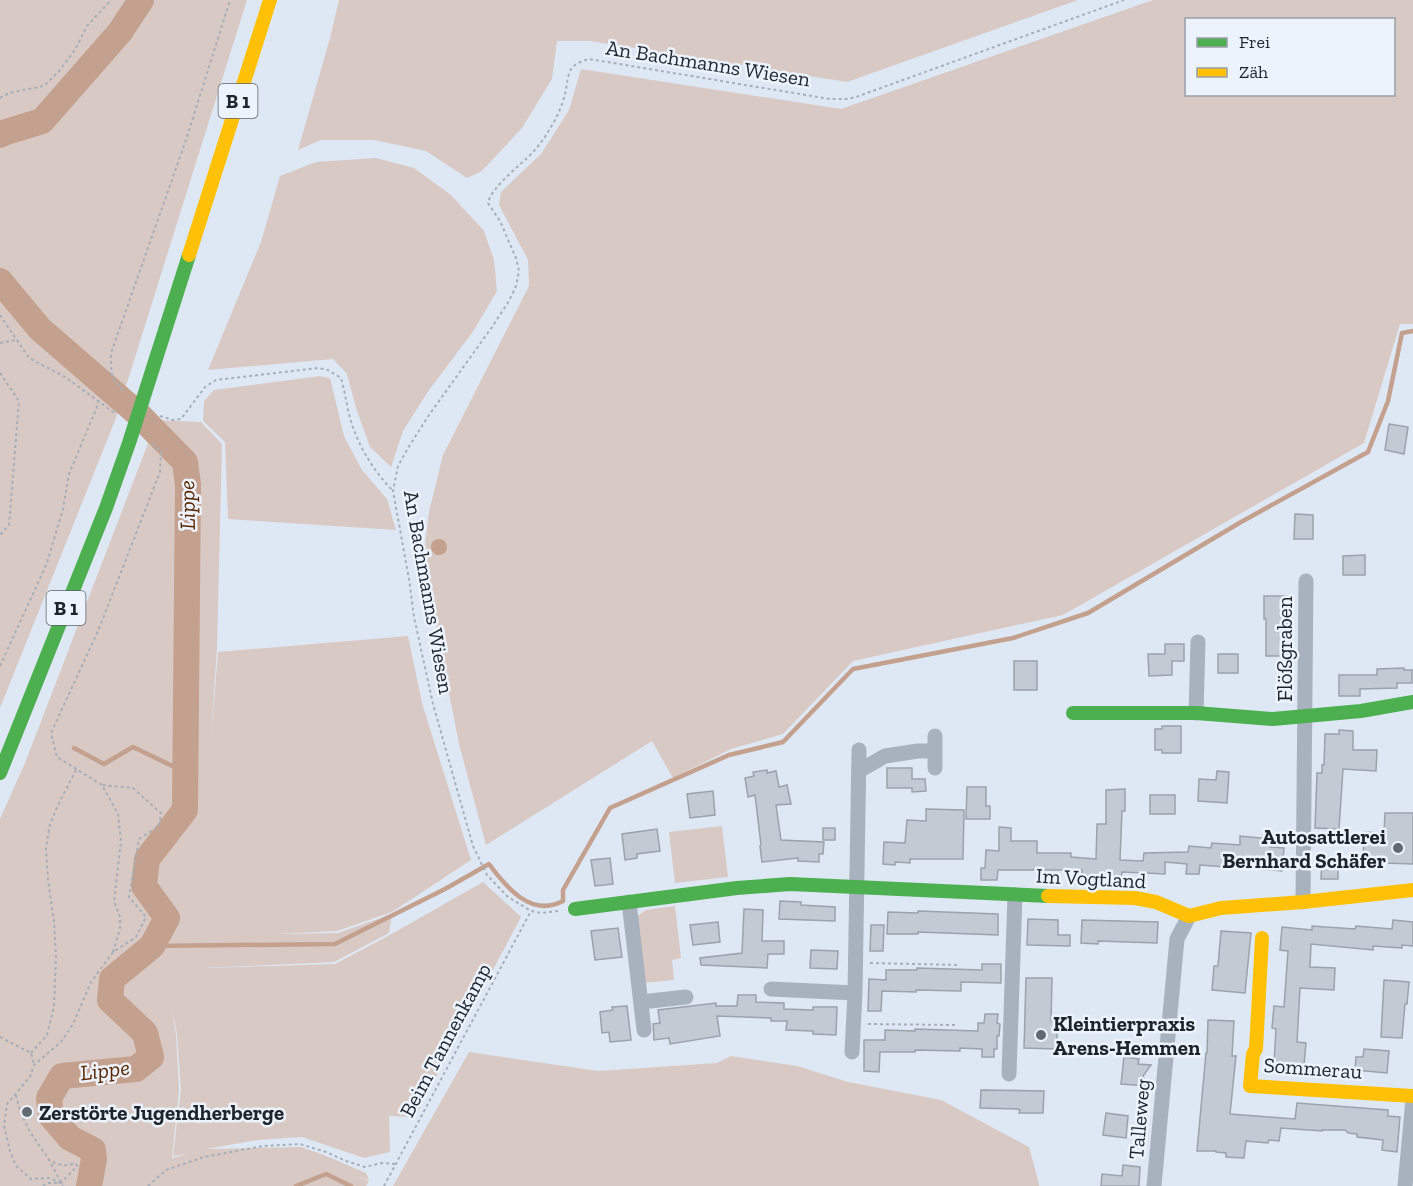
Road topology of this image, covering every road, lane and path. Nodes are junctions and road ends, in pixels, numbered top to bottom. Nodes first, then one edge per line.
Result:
1 (111, 0) edge
2 (230, 0) edge
3 (270, 0) edge
4 (1124, 0) edge
5 (0, 98) edge
6 (0, 315) edge
7 (16, 340) junction
8 (0, 343) edge
9 (0, 373) edge
10 (126, 393) dead end
11 (99, 402) junction
12 (156, 414) dead end
13 (122, 418) dead end
14 (148, 440) dead end
15 (393, 491) junction
16 (0, 535) edge
17 (1306, 581) dead end
18 (1198, 642) dead end
19 (0, 666) edge
20 (1413, 702) edge
21 (1073, 713) dead end
22 (1196, 713) junction
23 (1305, 717) junction
24 (859, 750) dead end
25 (935, 768) dead end
26 (77, 769) junction
27 (859, 771) junction
28 (0, 773) edge
29 (102, 785) junction
30 (857, 888) junction
31 (1413, 890) edge
32 (1015, 895) junction
33 (628, 902) junction
34 (1303, 902) junction
35 (575, 909) joint
36 (531, 911) junction
37 (1189, 916) junction
38 (1262, 938) dead end
39 (113, 952) junction
40 (854, 962) junction
41 (960, 964) dead end
42 (771, 989) dead end
43 (855, 993) junction
44 (686, 997) dead end
45 (641, 1002) junction
46 (853, 1024) junction
47 (956, 1025) dead end
48 (644, 1030) dead end
49 (0, 1037) edge
50 (852, 1052) dead end
51 (31, 1053) junction
52 (34, 1065) junction
53 (1009, 1074) dead end
54 (16, 1095) junction
55 (1413, 1097) edge
56 (2, 1126) edge
57 (48, 1158) junction
58 (396, 1164) junction
59 (62, 1184) edge
60 (384, 1185) edge
61 (43, 1186) edge
62 (148, 1186) edge
63 (1154, 1186) edge
64 (1405, 1186) edge

1 - 5 path
2 - 10 path
3 - 28 main road, B 1
4 - 15 path, An Bachmanns Wiesen
6 - 7 path
7 - 8 path
7 - 11 path
9 - 16 path
11 - 13 path
11 - 19 path
12 - 15 path
14 - 26 path
15 - 36 path, An Bachmanns Wiesen
17 - 23 street, Flößgraben
18 - 22 street
20 - 23 main road
21 - 22 main road, Flößgraben
22 - 23 main road, Flößgraben
23 - 34 street, Flößgraben
24 - 27 street
25 - 27 street
26 - 29 path
26 - 51 path
27 - 30 street
29 - 39 path
29 - 39 path
30 - 32 main road, Im Vogtland
30 - 33 main road, Im Vogtland
30 - 40 street
31 - 34 main road
32 - 37 main road, Im Vogtland
32 - 53 street, Im Vogtland
33 - 35 main road, Im Vogtland
33 - 45 street
34 - 37 main road
35 - 36 path
36 - 58 path, Beim Tannenkamp
37 - 63 street, Talleweg
38 - 55 main road, Sommerau
39 - 52 path
40 - 41 path
40 - 43 street
42 - 43 street
43 - 46 street
44 - 45 street
45 - 48 street
46 - 47 path
46 - 50 street
49 - 51 path
51 - 52 path
52 - 54 path
54 - 56 path
54 - 57 path
55 - 64 street, Sommerau
56 - 59 path
57 - 59 path
57 - 59 path
58 - 60 path, Beim Tannenkamp
58 - 62 path
59 - 61 path

